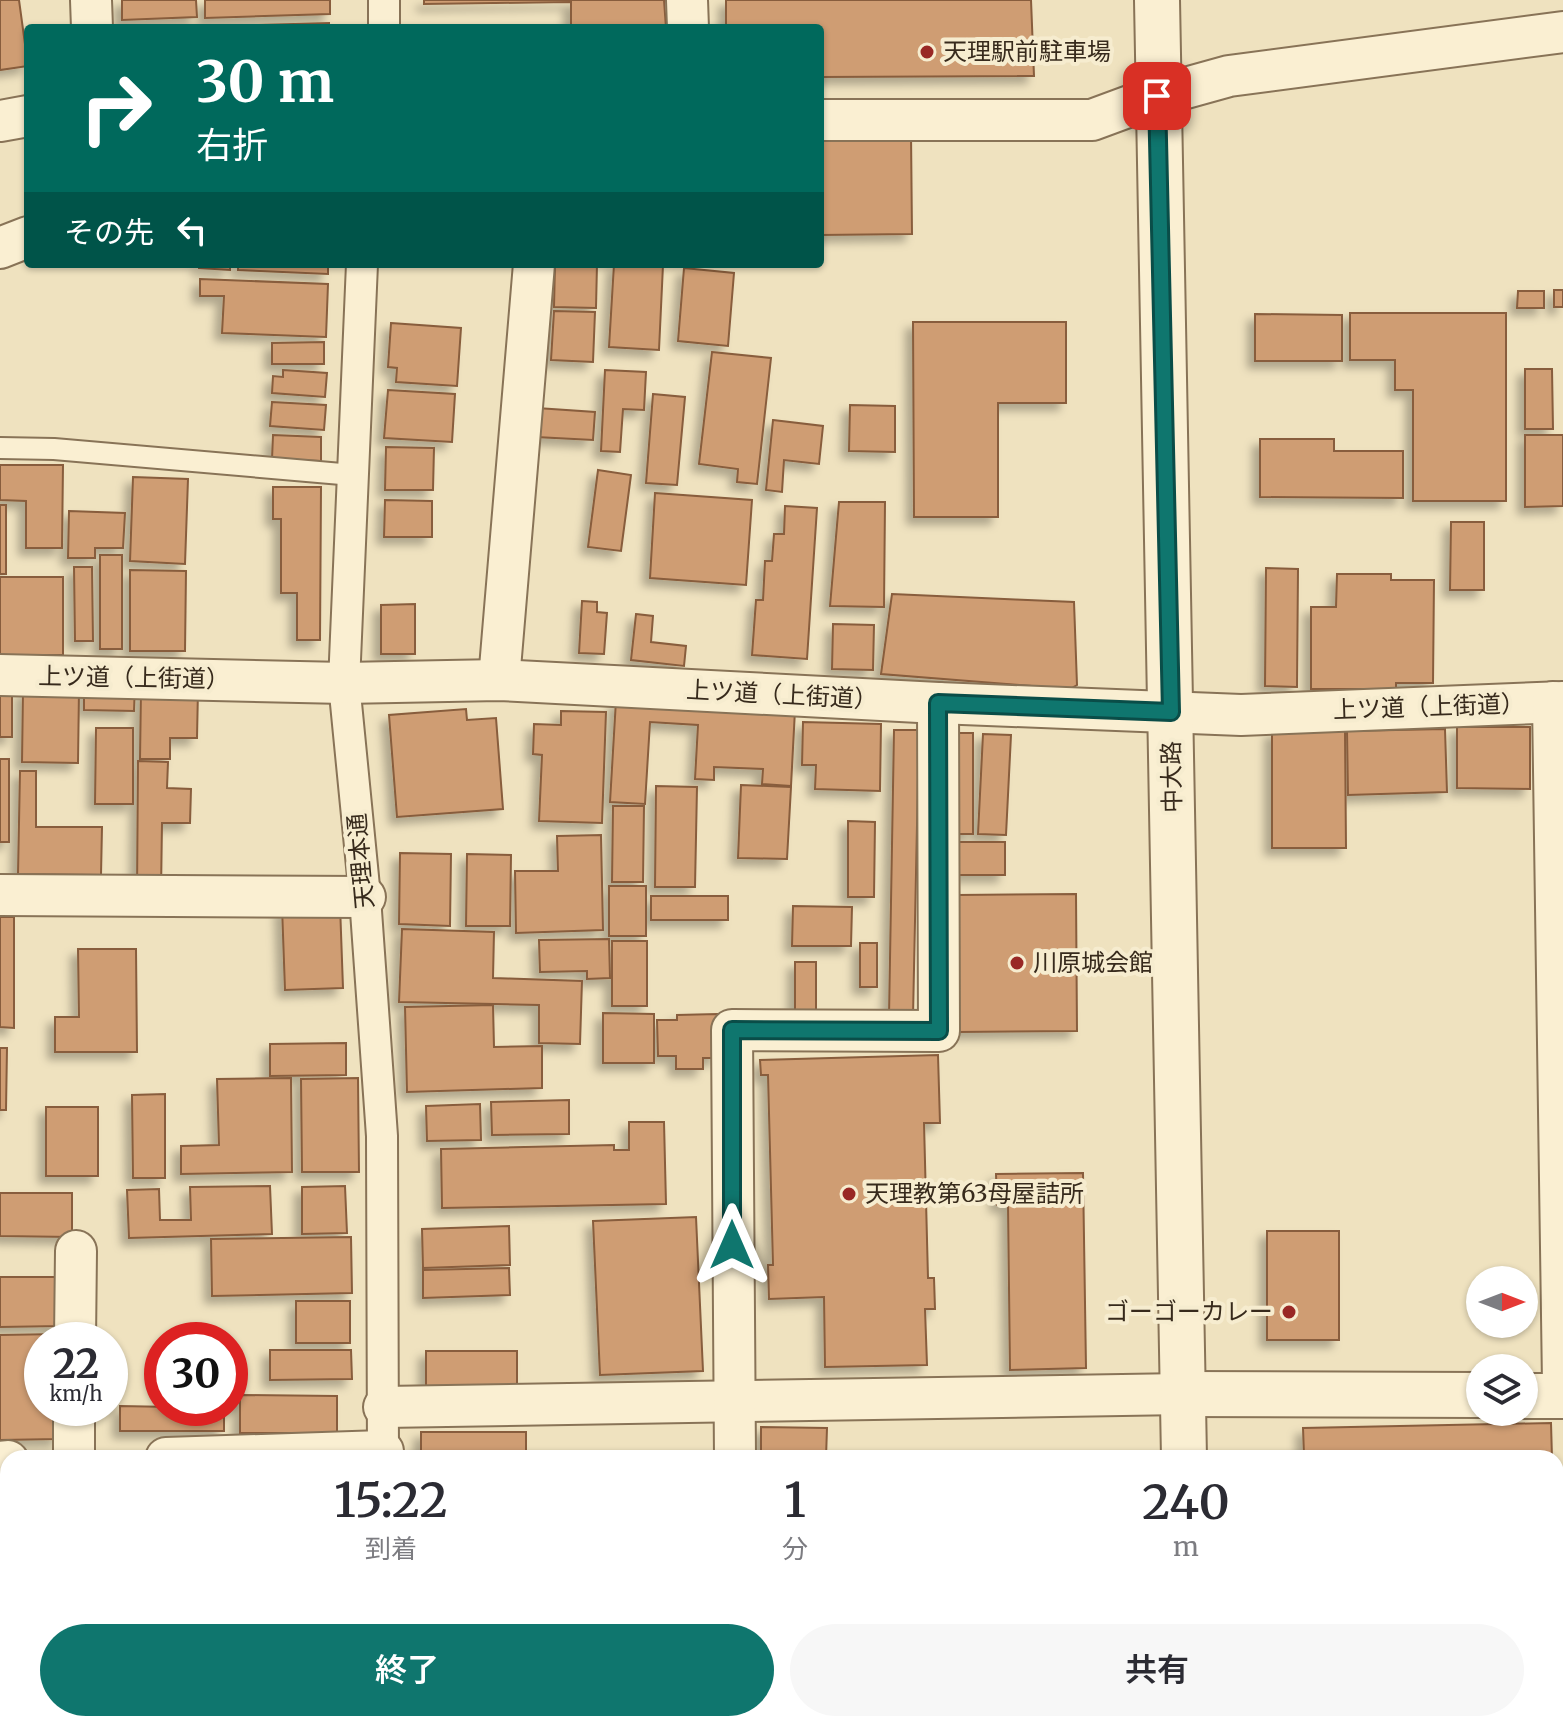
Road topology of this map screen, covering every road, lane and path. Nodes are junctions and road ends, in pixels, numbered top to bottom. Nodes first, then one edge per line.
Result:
1 (91, 0) edge
2 (384, 0) edge
3 (687, 0) edge
4 (1157, 0) edge
5 (92, 24) edge
6 (384, 24) edge
7 (688, 24) edge
8 (1563, 32) edge
9 (1157, 96) junction
10 (24, 117) edge
11 (824, 120) edge
12 (0, 121) edge
13 (24, 239) edge
14 (0, 248) edge
15 (362, 268) edge
16 (534, 268) edge
17 (0, 448) edge
18 (353, 475) junction
19 (0, 675) edge
20 (499, 680) junction
21 (344, 683) junction
22 (1558, 702) edge
23 (938, 703) junction
24 (1171, 712) junction
25 (0, 895) edge
26 (365, 897) junction
27 (76, 1251) dead end
28 (75, 1322) edge
29 (1563, 1383) edge
30 (1183, 1394) junction
31 (1466, 1395) edge
32 (1538, 1396) edge
33 (1563, 1396) edge
34 (732, 1398) junction
35 (384, 1407) junction
36 (74, 1426) edge
37 (74, 1450) edge
38 (383, 1450) edge
39 (735, 1450) edge
40 (1184, 1450) edge

1 - 5 street
2 - 6 street
3 - 7 street
4 - 9 street, 中大路
8 - 9 street
9 - 11 street
9 - 24 street, 中大路
10 - 12 street
13 - 14 street
15 - 18 street, 天理本通
16 - 20 street
17 - 18 lane
18 - 21 street, 天理本通
19 - 21 street, 上ツ道（上街道）
20 - 21 street, 上ツ道（上街道）
20 - 23 street, 上ツ道（上街道）
21 - 26 street, 天理本通
22 - 24 street, 上ツ道（上街道）
22 - 29 street
23 - 24 street, 上ツ道（上街道）
23 - 34 street
24 - 30 street, 中大路
25 - 26 street
26 - 35 street, 天理本通
27 - 28 street
30 - 31 street
30 - 34 street
30 - 40 street, 中大路
32 - 33 street
34 - 35 street
34 - 39 street
35 - 38 street, 天理本通
36 - 37 street

